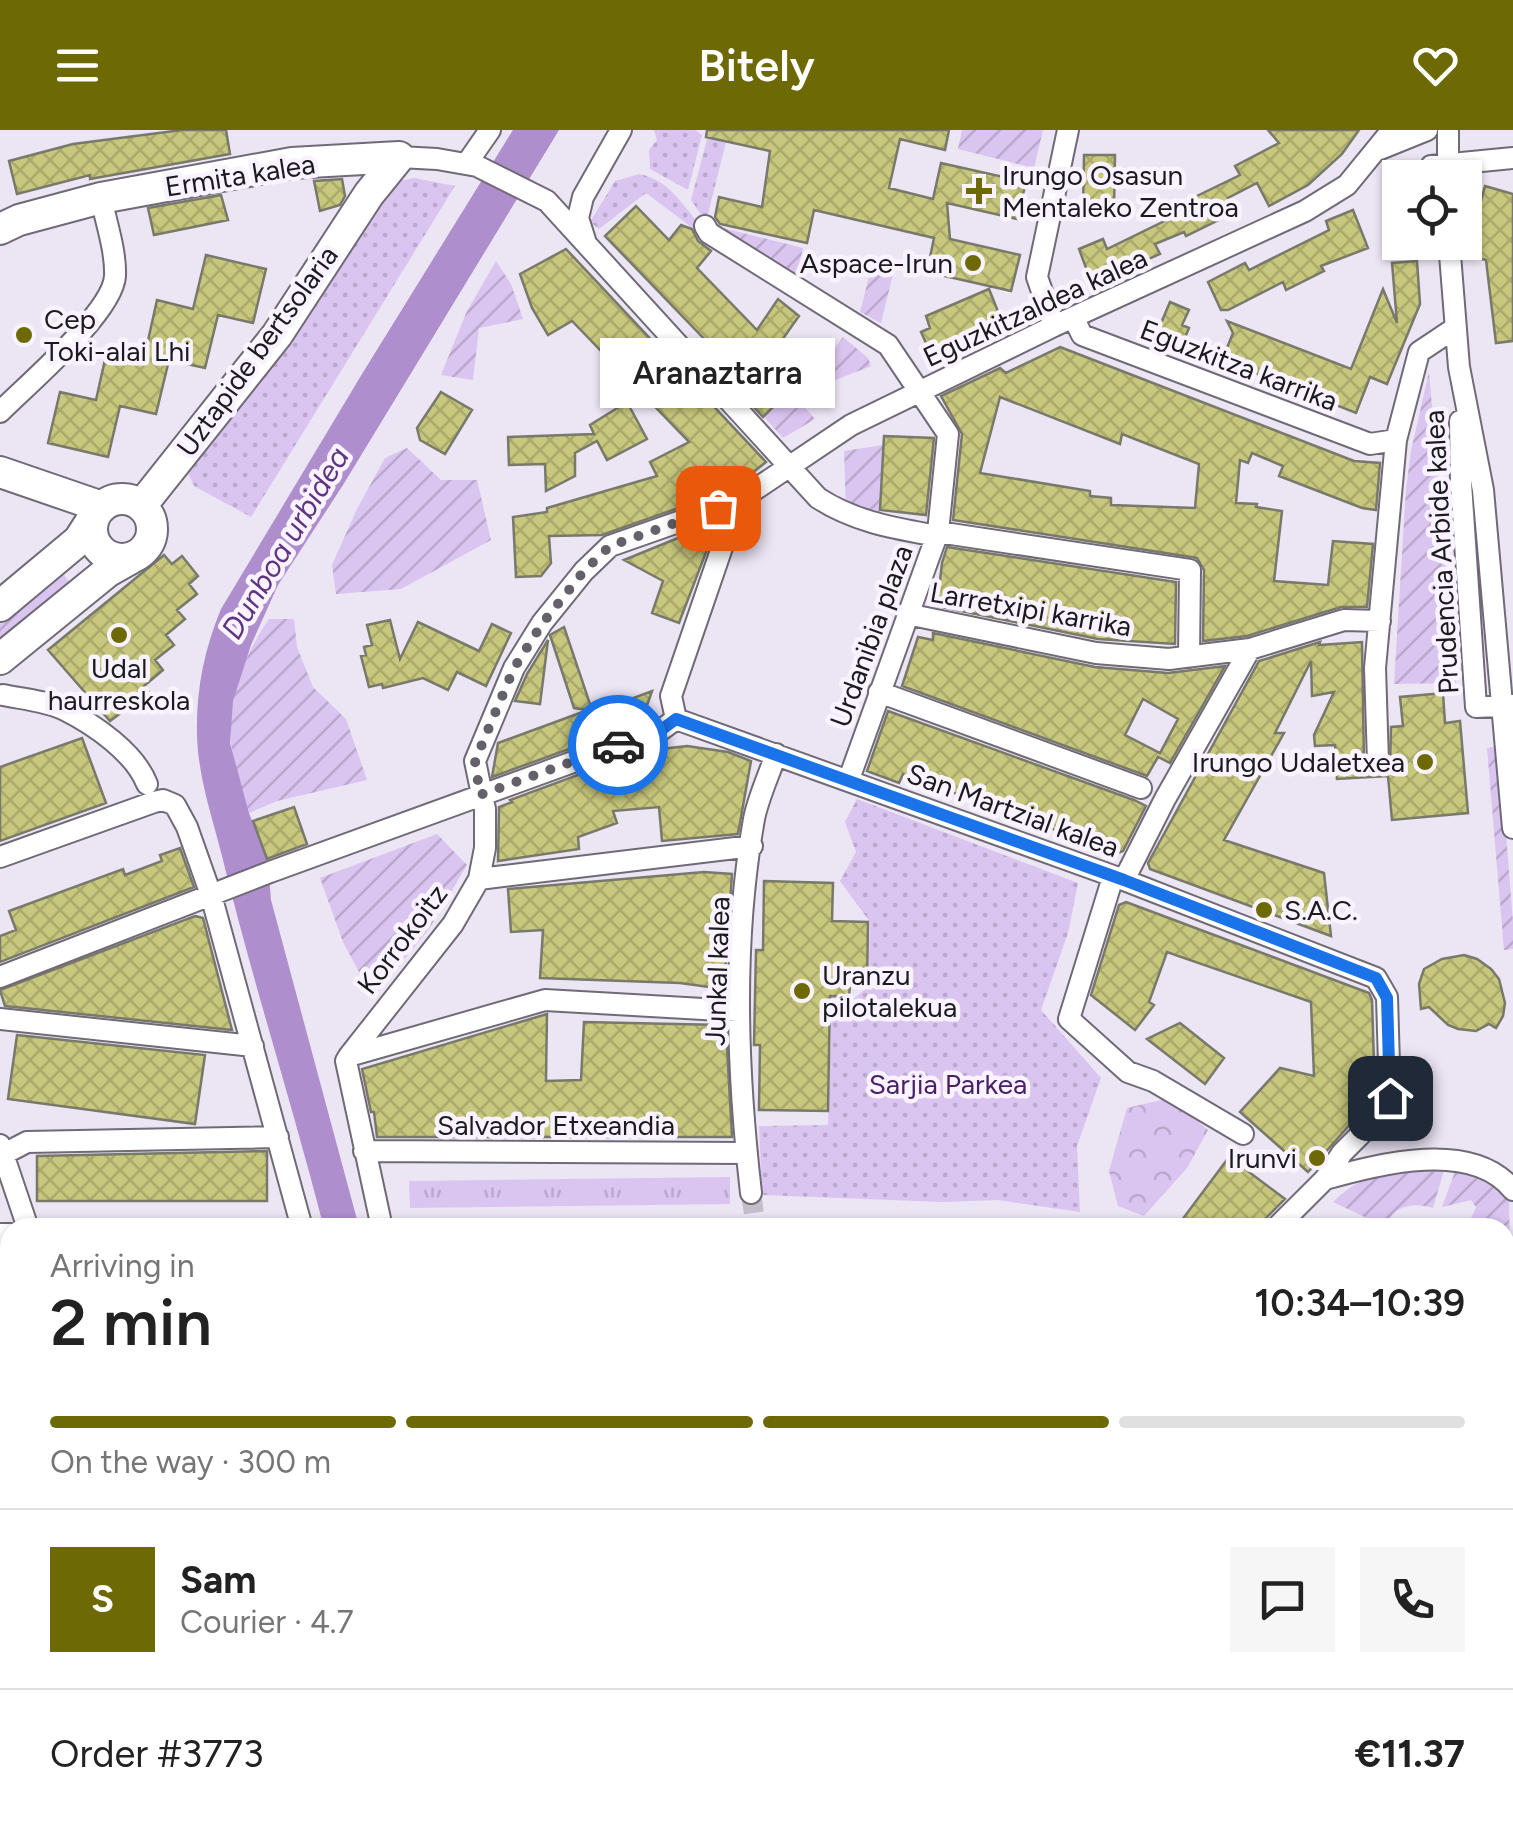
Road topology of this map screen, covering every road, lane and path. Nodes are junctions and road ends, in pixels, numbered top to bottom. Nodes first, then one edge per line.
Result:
1 (490, 130) edge
2 (621, 130) edge
3 (1068, 130) edge
4 (1392, 130) edge
5 (1427, 130) edge
6 (1448, 130) edge
7 (1378, 150) junction
8 (400, 156) junction
9 (1513, 158) edge
10 (354, 160) junction
11 (1437, 160) edge
12 (1443, 160) edge
13 (1482, 164) edge
14 (475, 166) junction
15 (369, 194) junction
16 (539, 197) junction
17 (582, 197) junction
18 (101, 198) junction
19 (705, 226) dead end
20 (0, 229) edge
21 (585, 240) junction
22 (1450, 260) edge
23 (1064, 322) junction
24 (1455, 328) junction
25 (930, 374) dead end
26 (913, 384) junction
27 (0, 412) edge
28 (1396, 440) junction
29 (789, 467) junction
30 (0, 472) edge
31 (738, 501) junction
32 (141, 506) junction
33 (97, 512) junction
34 (937, 534) junction
35 (130, 559) junction
36 (0, 606) edge
37 (906, 614) junction
38 (1380, 621) junction
39 (1250, 649) junction
40 (1188, 657) junction
41 (0, 660) edge
42 (879, 692) junction
43 (1, 694) edge
44 (1508, 705) edge
45 (676, 719) junction
46 (776, 754) junction
47 (1378, 762) dead end
48 (849, 779) junction
49 (147, 784) dead end
50 (1140, 788) dead end
51 (480, 795) junction
52 (1512, 817) edge
53 (752, 846) junction
54 (0, 857) edge
55 (1118, 878) junction
56 (479, 880) junction
57 (218, 892) junction
58 (0, 978) edge
59 (738, 1011) junction
60 (0, 1019) edge
61 (252, 1046) junction
62 (349, 1056) junction
63 (1243, 1134) dead end
64 (278, 1137) junction
65 (2, 1149) edge
66 (364, 1150) junction
67 (747, 1153) junction
68 (1324, 1179) junction
69 (1513, 1190) edge
70 (751, 1194) tunnel mouth
71 (25, 1218) edge
72 (299, 1218) edge
73 (380, 1218) edge
74 (1285, 1218) edge

1 - 14 street
2 - 17 street
3 - 23 street
4 - 7 street, Eguzkitzaldea kalea
5 - 7 street, Eguzkitzaldea kalea
5 - 11 street
6 - 12 street
7 - 23 street, Eguzkitzaldea kalea
8 - 10 street, Ermita kalea
8 - 14 street, Ermita kalea
8 - 15 street, Uztapide bertsolaria
9 - 13 street
10 - 15 street
10 - 18 street, Ermita kalea
14 - 16 street, Urdanibia plaza
15 - 32 street, Uztapide bertsolaria
16 - 17 street
16 - 21 street, Urdanibia plaza
17 - 21 street
18 - 20 street, Ermita kalea
18 - 27 street
19 - 26 street
21 - 29 street, Urdanibia plaza
22 - 24 street, Prudencia Arbide kalea
23 - 26 street, Eguzkitzaldea kalea
23 - 28 street, Eguzkitza karrika
24 - 28 street
24 - 44 street, Prudencia Arbide kalea
25 - 26 street
26 - 29 street, Eguzkitzaldea kalea
26 - 34 street, Eguzkitzaldea kalea
28 - 38 street
29 - 31 street
29 - 34 street, Urdanibia plaza
30 - 33 street
31 - 45 street
31 - 51 street, Korrokoitz
32 - 33 street
32 - 35 street
33 - 35 street
33 - 36 street
34 - 37 street, Urdanibia plaza
34 - 40 street
35 - 41 street
37 - 40 street, Larretxipi karrika
37 - 42 street, Urdanibia plaza
38 - 39 street, Larretxipi karrika
38 - 47 street
39 - 40 street, Larretxipi karrika
39 - 55 street
42 - 48 street, Urdanibia plaza
42 - 50 street
43 - 49 street
44 - 52 street, Prudencia Arbide kalea
45 - 46 street
45 - 51 street
46 - 48 street, San Martzial kalea
46 - 53 street, Junkal kalea
48 - 55 street, San Martzial kalea
51 - 56 street, Korrokoitz
51 - 57 street
53 - 56 street
53 - 59 street, Junkal kalea
54 - 57 street
55 - 63 street
55 - 68 street, San Martzial kalea
56 - 62 street, Korrokoitz
57 - 58 street
57 - 61 street
59 - 62 street
59 - 67 street, Junkal kalea
60 - 61 street
61 - 64 street
62 - 66 street
64 - 65 street
64 - 72 street
65 - 71 street
66 - 67 street, Salvador Etxeandia
66 - 73 street
67 - 70 street, Junkal kalea
68 - 69 street
68 - 74 street

